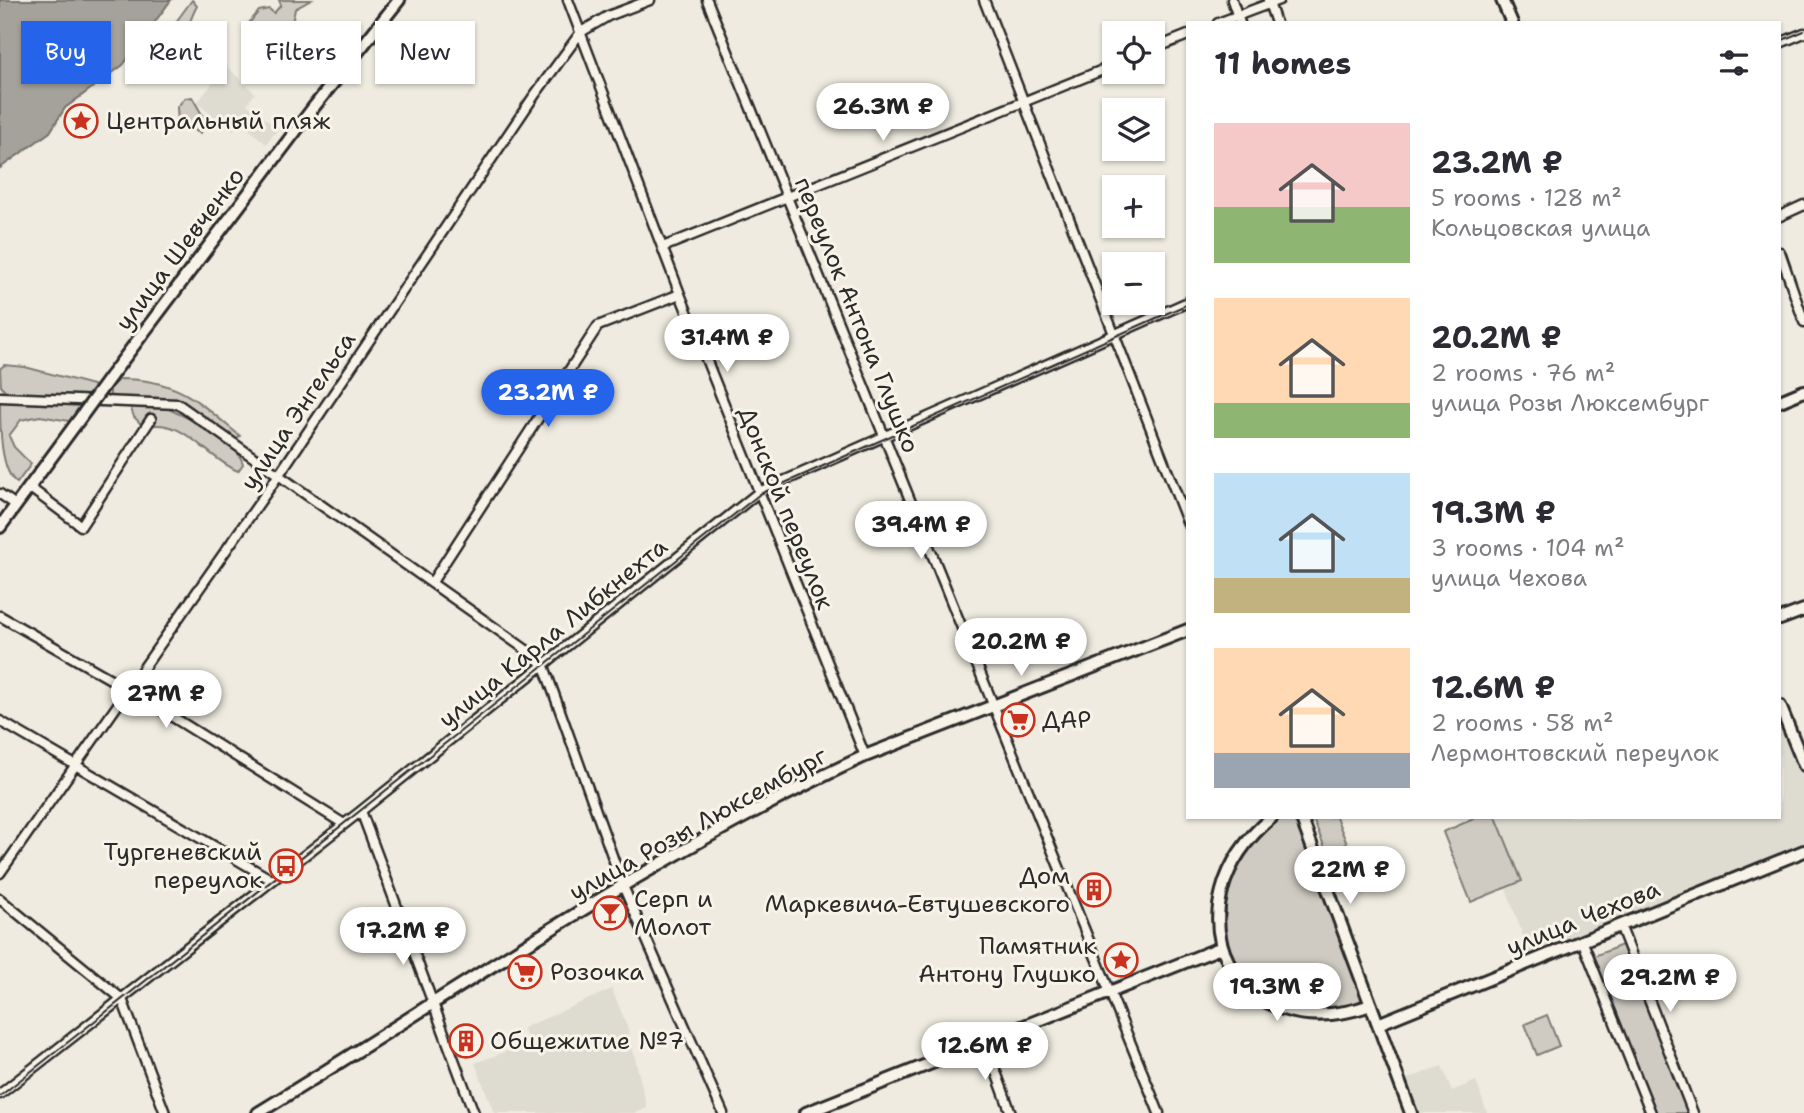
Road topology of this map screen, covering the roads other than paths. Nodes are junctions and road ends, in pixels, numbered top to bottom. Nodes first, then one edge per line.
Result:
1 (399, 0) edge
2 (568, 0) edge
3 (650, 0) edge
4 (707, 0) edge
5 (984, 0) edge
6 (1232, 0) edge
7 (1279, 0) edge
8 (1502, 0) edge
9 (1269, 2) edge
10 (1239, 19) edge
11 (1275, 21) edge
12 (1511, 21) edge
13 (581, 32) junction
14 (1804, 33) edge
15 (1186, 36) edge
16 (1781, 43) edge
17 (1165, 44) edge
18 (1102, 70) edge
19 (1025, 102) junction
20 (789, 197) junction
21 (1804, 205) edge
22 (1781, 216) edge
23 (663, 247) junction
24 (1781, 255) edge
25 (680, 294) junction
26 (1186, 303) edge
27 (1804, 322) edge
28 (1115, 334) junction
29 (1804, 391) edge
30 (0, 397) edge
31 (1781, 401) edge
32 (151, 419) dead end
33 (886, 438) junction
34 (278, 476) junction
35 (29, 487) junction
36 (759, 492) junction
37 (0, 494) edge
38 (16, 505) junction
39 (1186, 519) edge
40 (0, 527) edge
41 (432, 582) junction
42 (1804, 610) edge
43 (0, 616) edge
44 (1781, 619) edge
45 (1186, 631) edge
46 (544, 666) junction
47 (128, 689) junction
48 (995, 705) junction
49 (1781, 708) edge
50 (0, 721) edge
51 (865, 756) junction
52 (75, 764) junction
53 (1804, 765) edge
54 (361, 811) junction
55 (1270, 819) edge
56 (1302, 819) edge
57 (344, 824) junction
58 (1804, 851) edge
59 (0, 873) edge
60 (272, 880) junction
61 (623, 886) junction
62 (0, 899) edge
63 (1620, 925) junction
64 (1582, 940) junction
65 (1220, 948) junction
66 (1110, 990) junction
67 (122, 999) junction
68 (1371, 1005) junction
69 (432, 1006) junction
70 (1378, 1024) junction
71 (985, 1042) junction
72 (0, 1094) edge
73 (165, 1113) edge
74 (258, 1113) edge
75 (474, 1113) edge
76 (723, 1113) edge
77 (806, 1113) edge
78 (1011, 1113) edge
79 (1159, 1113) edge
80 (1411, 1113) edge
81 (1651, 1113) edge
82 (1693, 1113) edge

1 - 35 street, улица Шевченко, bridge
2 - 13 street, Донской переулок
3 - 13 street, улица Энгельса
4 - 20 street, переулок Антона Глушко
5 - 19 street
6 - 10 street
7 - 9 street
8 - 12 street
9 - 10 street
9 - 11 street
13 - 23 street, Донской переулок
13 - 34 street, улица Энгельса
14 - 16 street
15 - 17 street
18 - 19 street
19 - 20 street
19 - 28 street
20 - 23 street
20 - 33 street, переулок Антона Глушко
21 - 22 street
23 - 25 street, Донской переулок
24 - 27 street
25 - 36 street, Донской переулок
25 - 41 street
26 - 28 street, улица Карла Либкнехта
28 - 33 street, улица Карла Либкнехта
28 - 39 street
29 - 31 street
30 - 34 street
32 - 35 street
33 - 36 street, улица Карла Либкнехта
33 - 48 street, переулок Антона Глушко
34 - 41 street
34 - 47 street, улица Энгельса
35 - 38 street, улица Шевченко
36 - 46 street, улица Карла Либкнехта
36 - 51 street, Донской переулок
37 - 38 street
38 - 40 street, улица Шевченко
41 - 46 street
42 - 44 street
43 - 47 street
45 - 48 street, улица Розы Люксембург
46 - 54 street, улица Карла Либкнехта
46 - 61 street
47 - 52 street, улица Энгельса
47 - 57 street
48 - 51 street, улица Розы Люксембург
48 - 66 street, переулок Антона Глушко
49 - 53 street
50 - 52 street
51 - 61 street, улица Розы Люксембург
52 - 59 street, улица Энгельса
52 - 60 street
54 - 57 street, улица Карла Либкнехта
54 - 69 street
55 - 65 street
56 - 68 street
57 - 60 street, улица Карла Либкнехта
58 - 63 street, улица Чехова
60 - 67 street, улица Карла Либкнехта
61 - 69 street, улица Розы Люксембург
61 - 76 street
62 - 67 street
63 - 64 street, улица Чехова
63 - 82 street
64 - 70 street, улица Чехова
64 - 81 street
65 - 66 street
65 - 68 street
66 - 71 street
66 - 79 street, переулок Антона Глушко
67 - 72 street, улица Карла Либкнехта
67 - 73 street
68 - 70 street
69 - 74 street, улица Розы Люксембург
69 - 75 street
70 - 80 street
71 - 77 street
71 - 78 street

